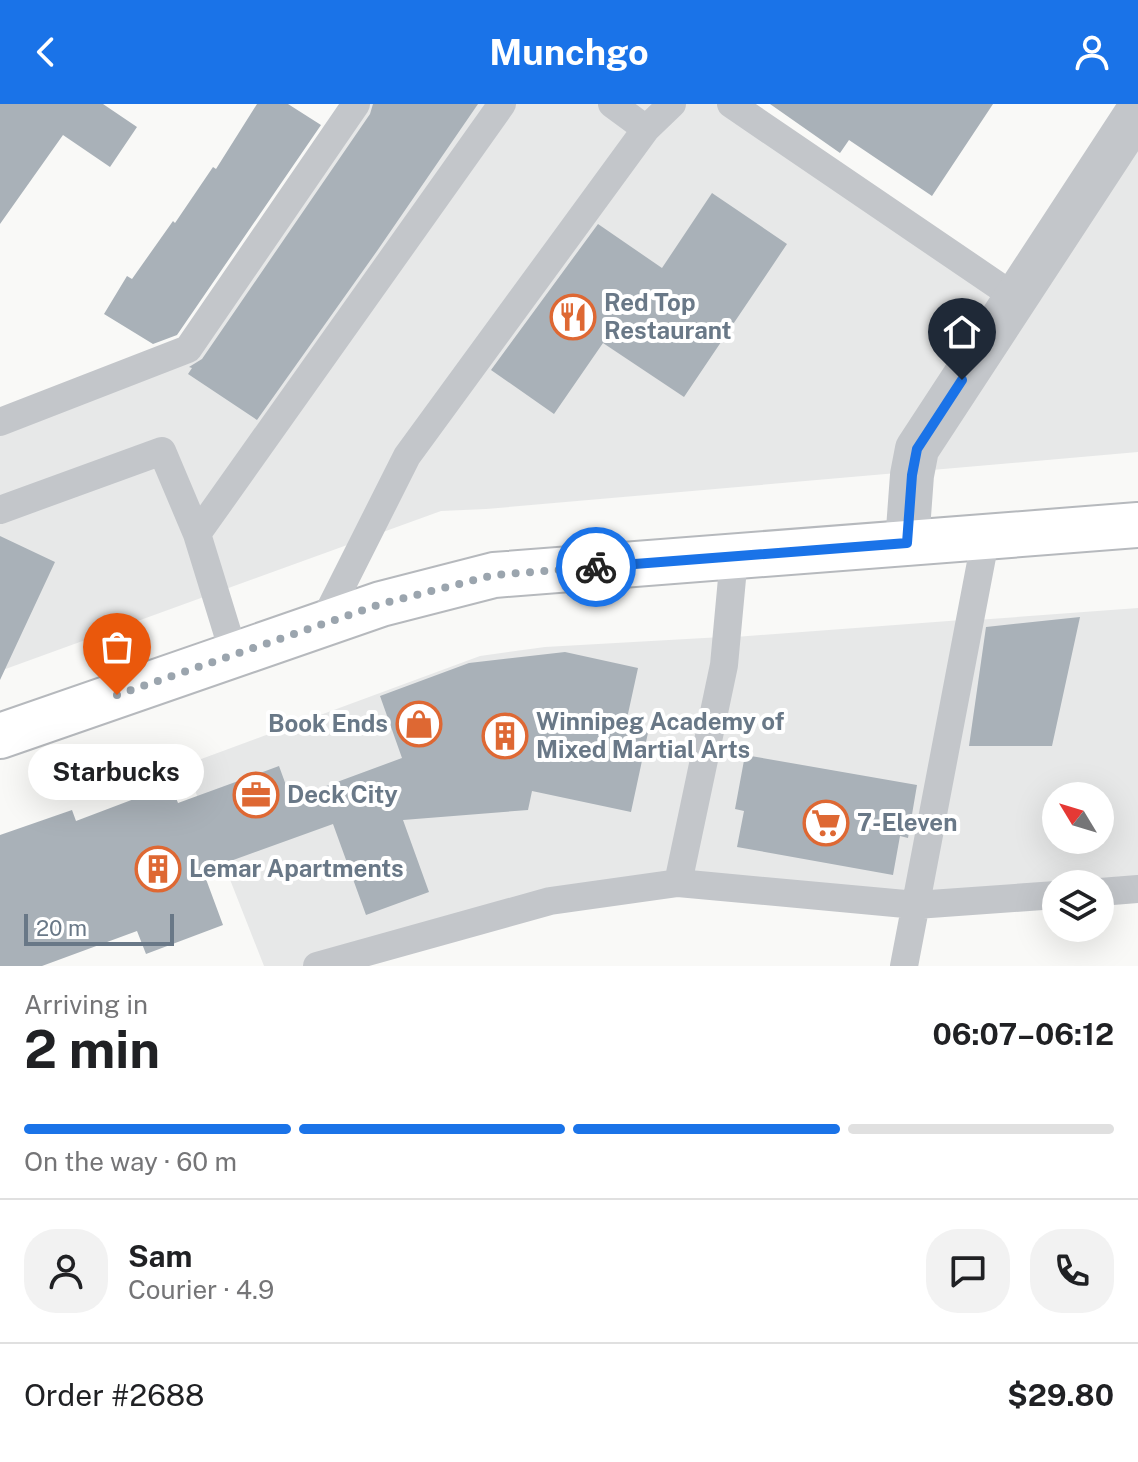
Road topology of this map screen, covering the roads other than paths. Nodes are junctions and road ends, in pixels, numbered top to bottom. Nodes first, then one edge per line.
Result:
1 (356, 104) edge
2 (502, 104) edge
3 (612, 104) edge
4 (672, 104) edge
5 (731, 104) edge
6 (1138, 111) edge
7 (646, 129) junction
8 (1016, 298) junction
9 (0, 422) edge
10 (0, 510) edge
11 (1138, 525) edge
12 (197, 534) junction
13 (986, 536) junction
14 (907, 543) junction
15 (734, 557) junction
16 (323, 623) junction
17 (234, 654) junction
18 (0, 736) edge
19 (678, 883) junction
20 (1138, 889) edge
21 (1114, 891) edge
22 (1042, 896) edge
23 (916, 905) junction
24 (317, 966) edge
25 (904, 966) edge

1 - 9 lane
2 - 12 lane
3 - 7 lane
4 - 7 lane
5 - 8 lane
6 - 8 street
7 - 16 lane
8 - 14 street
10 - 12 lane
11 - 13 highway
12 - 17 lane
13 - 14 highway
13 - 23 lane
14 - 15 highway
15 - 16 highway
15 - 19 lane
16 - 17 highway
17 - 18 highway
19 - 23 lane
19 - 24 lane
20 - 21 lane
22 - 23 lane
23 - 25 lane

